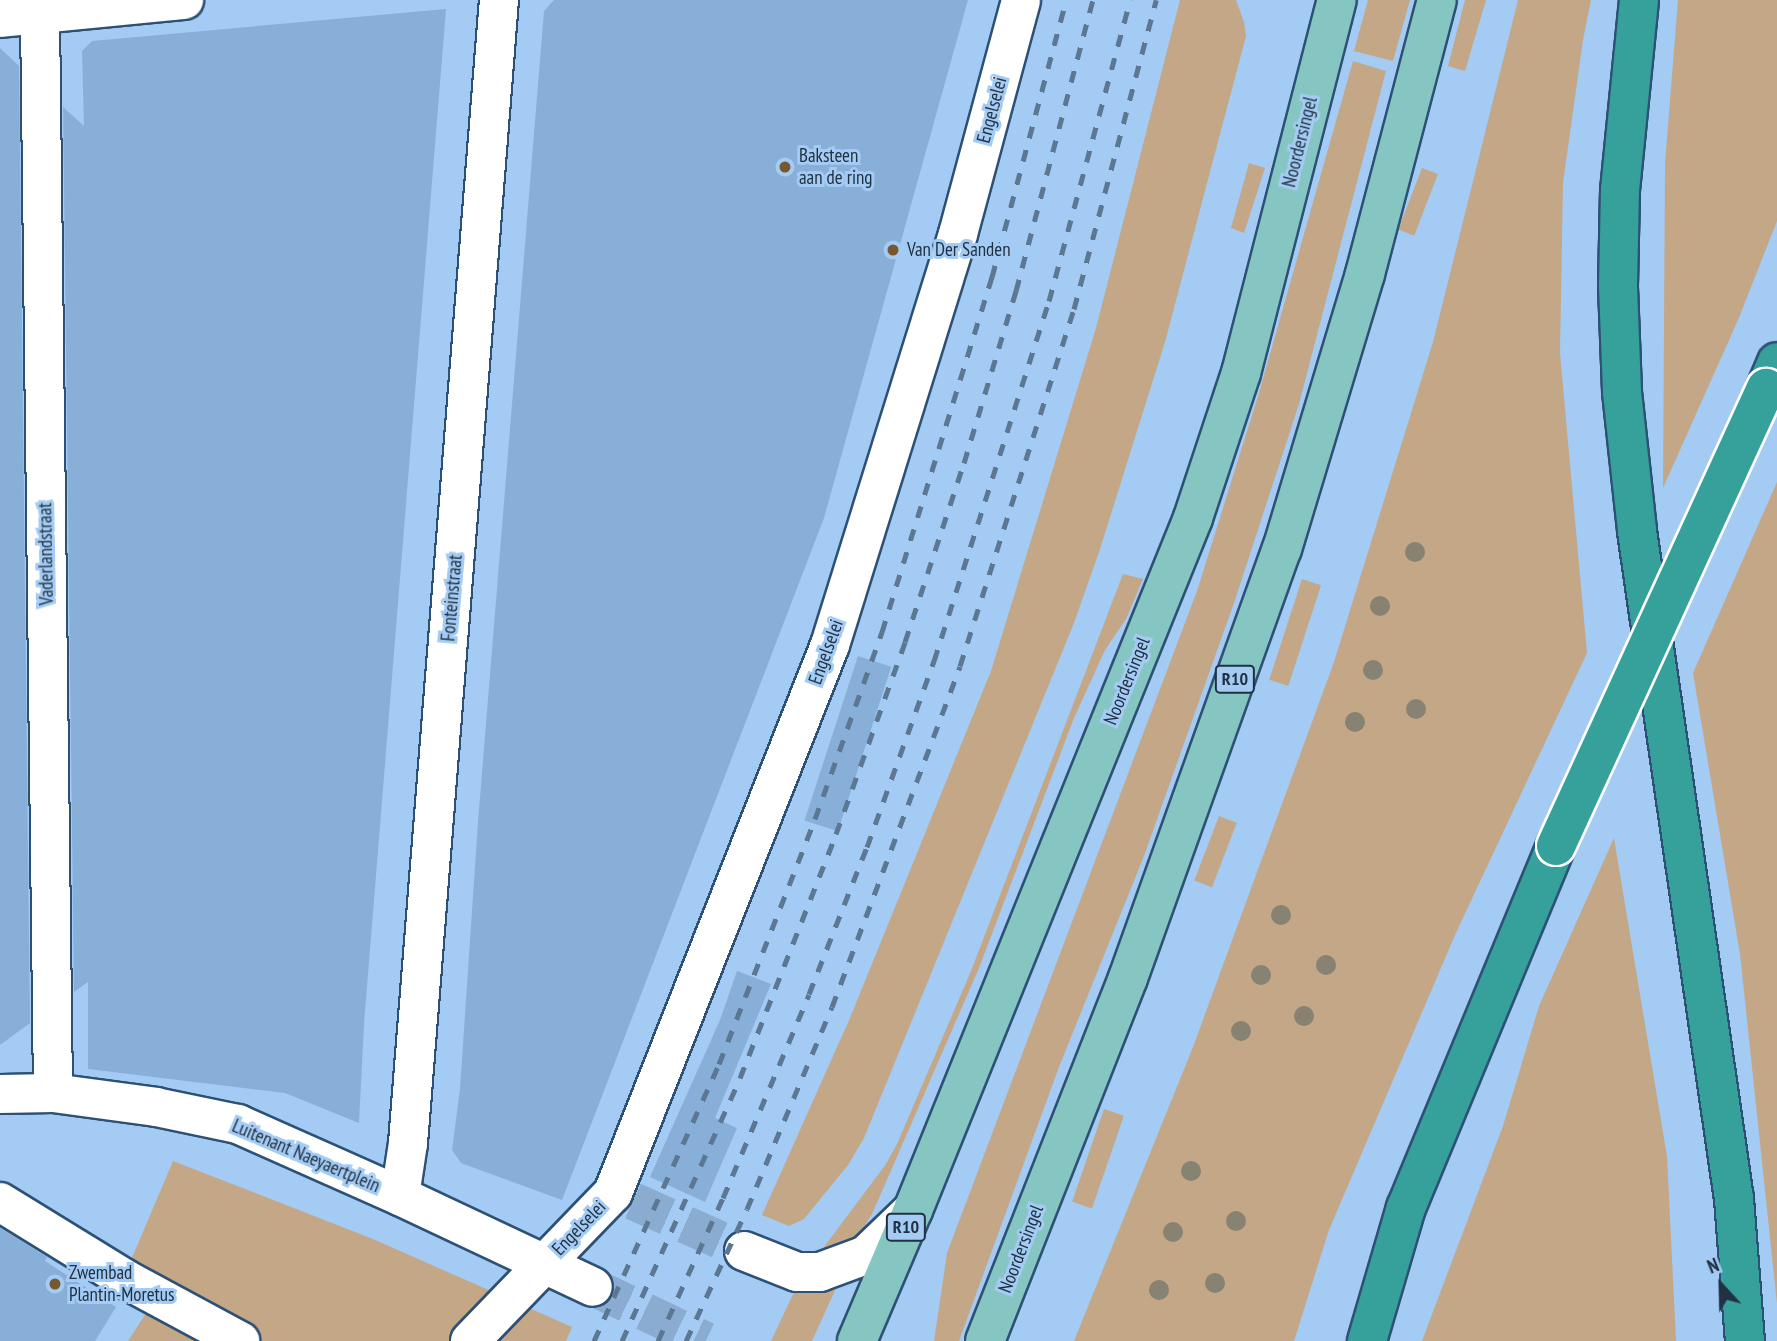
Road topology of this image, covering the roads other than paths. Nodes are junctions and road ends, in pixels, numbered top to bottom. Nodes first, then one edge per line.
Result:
1 (184, 0) edge
2 (499, 0) edge
3 (1021, 0) edge
4 (1337, 0) edge
5 (1437, 0) edge
6 (1639, 0) edge
7 (40, 14) junction
8 (0, 18) edge
9 (1771, 375) edge
10 (53, 1093) junction
11 (0, 1094) edge
12 (400, 1196) junction
13 (0, 1202) edge
14 (913, 1210) junction
15 (744, 1251) tunnel mouth
16 (543, 1265) junction
17 (593, 1287) tunnel mouth
18 (240, 1341) edge
19 (470, 1341) edge
20 (857, 1341) edge
21 (985, 1341) edge
22 (1367, 1341) edge
23 (1745, 1341) edge

1 - 7 street
2 - 12 street, Fonteinstraat
3 - 16 street, Engelselei
4 - 14 main road, Noordersingel / R10
5 - 21 main road, Noordersingel / R10
6 - 23 highway
7 - 8 street
7 - 10 street, Vaderlandstraat
9 - 22 highway, bridge
10 - 11 street, Luitenant Naeyaertplein
10 - 12 street, Luitenant Naeyaertplein
12 - 16 street, Luitenant Naeyaertplein
13 - 18 street
14 - 15 street
14 - 20 main road, Noordersingel / R10
16 - 17 street, Luitenant Naeyaertplein
16 - 19 street, Engelselei

